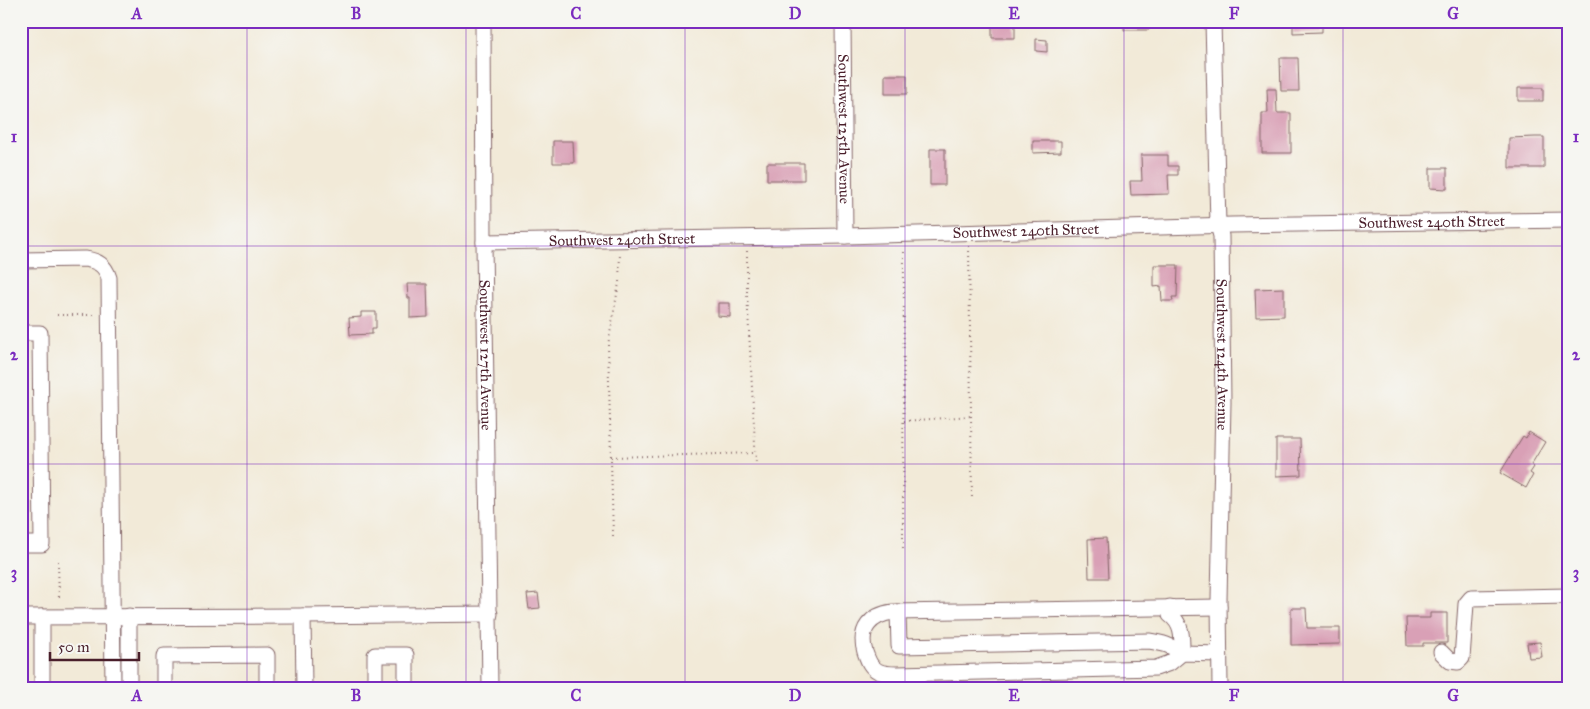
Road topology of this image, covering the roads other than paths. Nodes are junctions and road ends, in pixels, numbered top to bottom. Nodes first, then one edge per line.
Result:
1 (483, 21) edge
2 (843, 21) edge
3 (1213, 21) edge
4 (1569, 220) edge
5 (1218, 225) junction
6 (845, 236) junction
7 (484, 242) junction
8 (21, 260) edge
9 (21, 333) edge
10 (21, 544) edge
11 (1569, 596) edge
12 (1170, 607) junction
13 (1219, 607) junction
14 (898, 612) junction
15 (490, 614) junction
16 (112, 616) junction
17 (129, 616) junction
18 (303, 616) junction
19 (21, 617) edge
20 (42, 617) junction
21 (1181, 632) junction
22 (1149, 642) junction
23 (1441, 652) dead end
24 (1182, 653) junction
25 (1219, 654) junction
26 (927, 681) edge
27 (42, 688) edge
28 (113, 688) edge
29 (129, 688) edge
30 (164, 688) edge
31 (267, 688) edge
32 (304, 688) edge
33 (375, 688) edge
34 (406, 688) edge
35 (490, 688) edge
36 (1220, 688) edge

1 - 7 street, Southwest 127th Avenue
2 - 6 street, Southwest 125th Avenue
3 - 5 street, Southwest 124th Avenue
4 - 5 street, Southwest 240th Street
5 - 6 street, Southwest 240th Street
5 - 13 street, Southwest 124th Avenue
6 - 7 street, Southwest 240th Street
7 - 15 street, Southwest 127th Avenue
8 - 16 street
9 - 10 street
11 - 23 street
12 - 13 street
12 - 14 street
12 - 21 street
13 - 25 street, Southwest 124th Avenue
14 - 22 street
14 - 26 street
15 - 18 street
15 - 35 street, Southwest 127th Avenue
16 - 17 street
16 - 20 street
16 - 28 street
17 - 18 street
17 - 29 street
18 - 32 street
19 - 20 street
20 - 27 street
21 - 22 street
21 - 24 street
22 - 24 street
24 - 25 street
24 - 26 street
25 - 36 street, Southwest 124th Avenue
30 - 31 street
33 - 34 street

